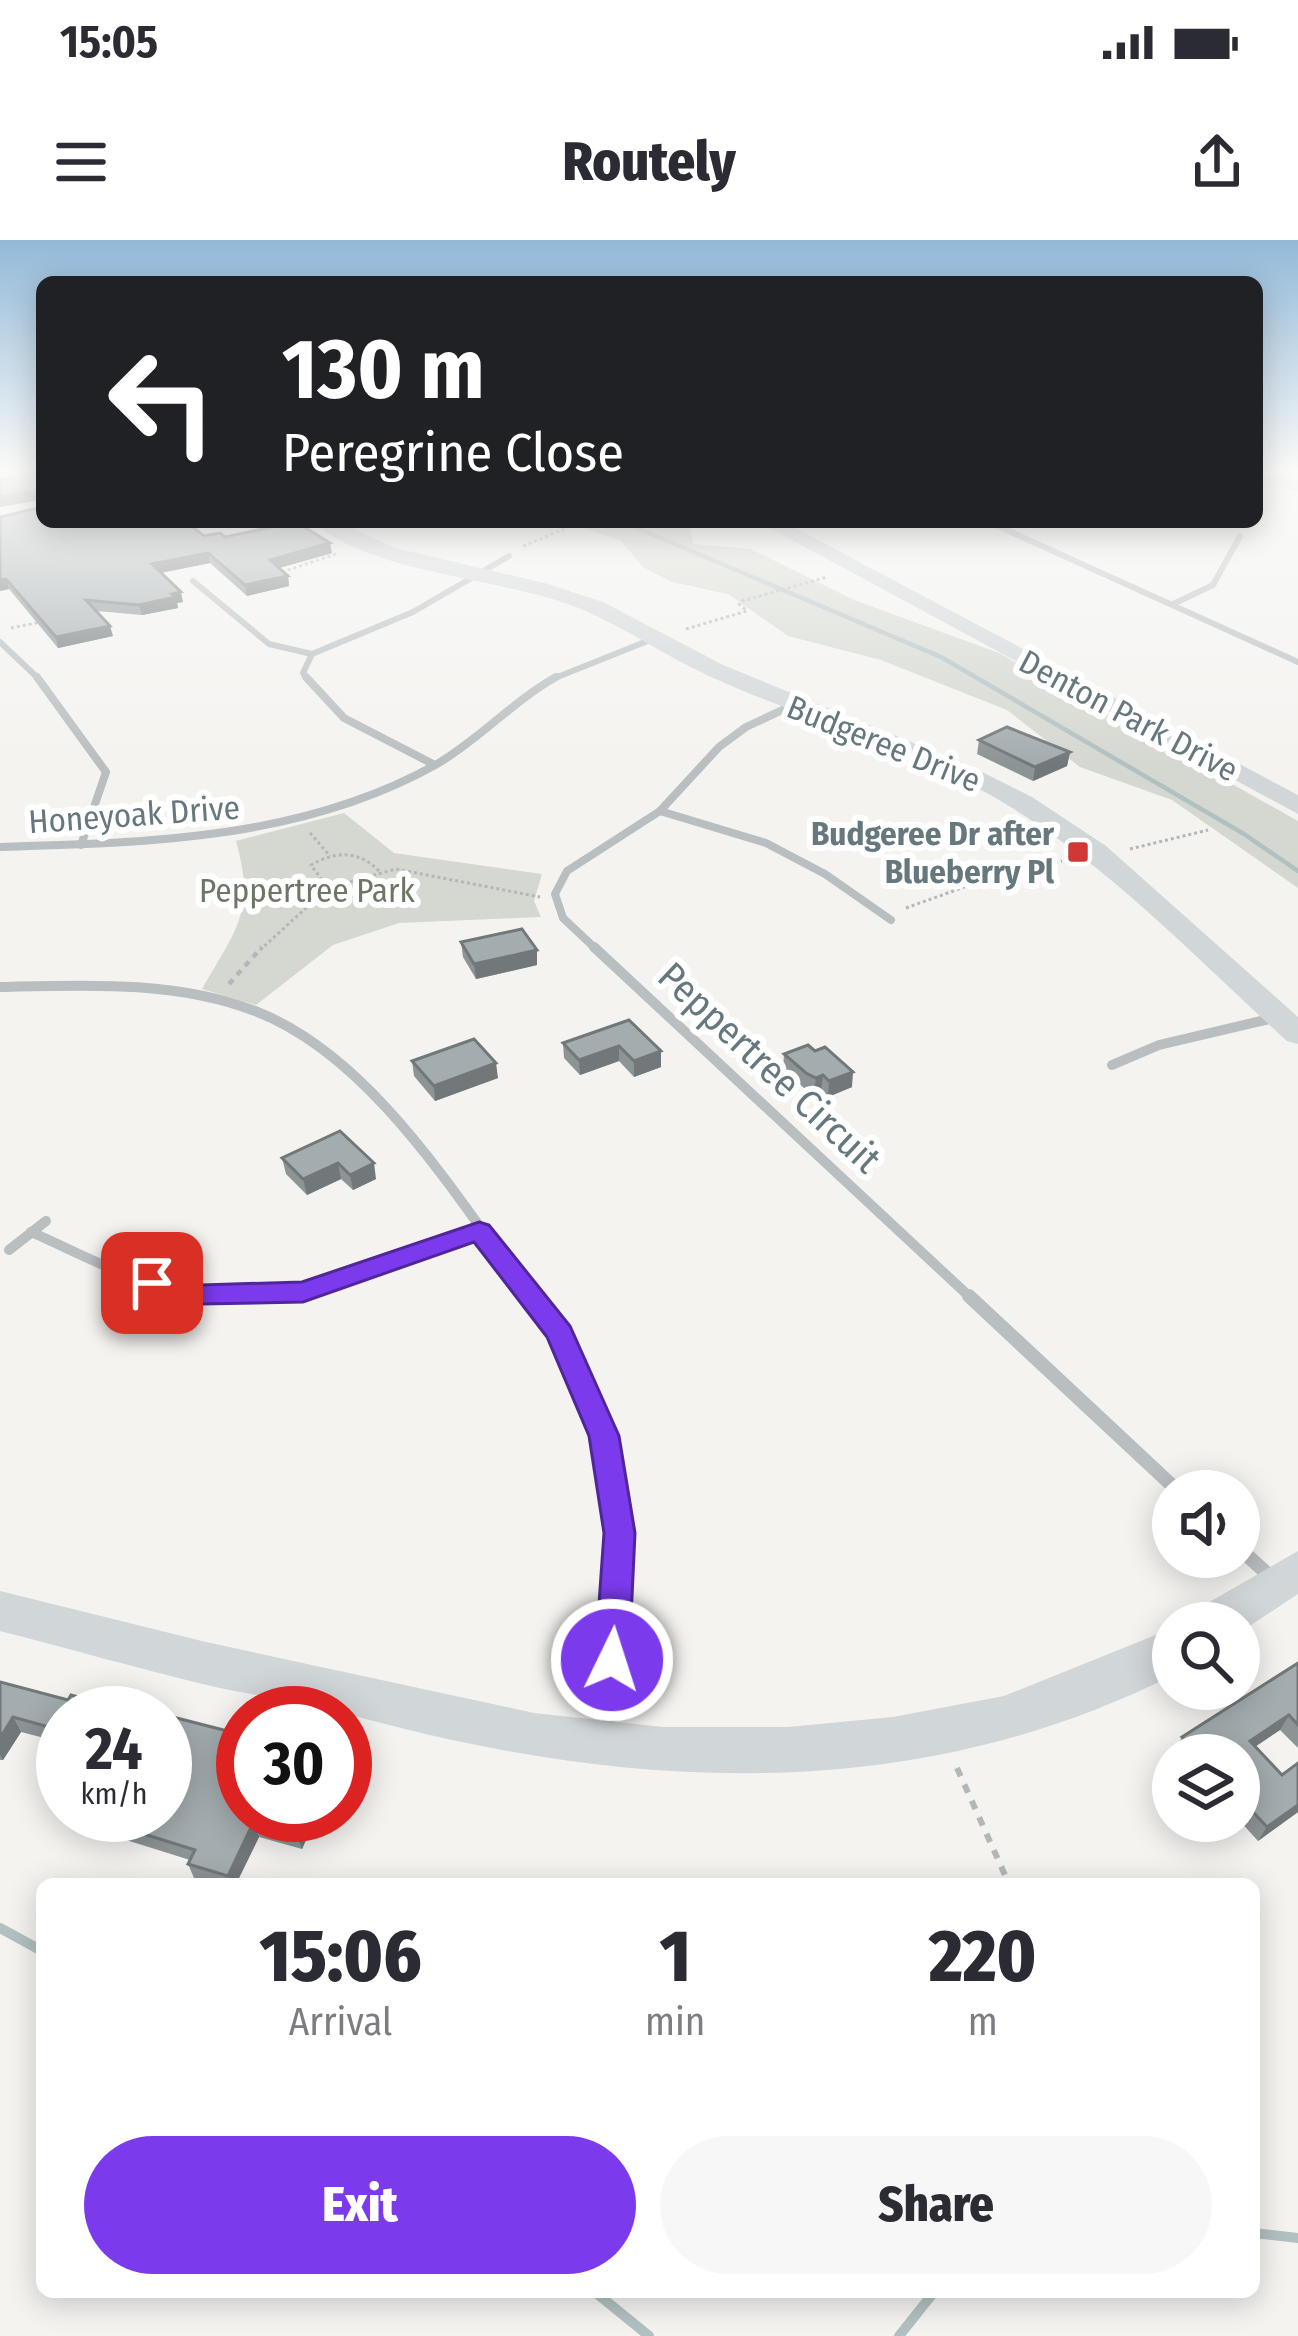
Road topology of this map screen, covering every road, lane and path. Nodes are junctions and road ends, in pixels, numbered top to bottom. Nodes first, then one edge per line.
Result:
1 (289, 569) edge
2 (459, 569) edge
3 (488, 569) edge
4 (1094, 569) edge
5 (1222, 569) edge
6 (859, 570) joint
7 (273, 574) edge
8 (479, 574) junction
9 (193, 580) dead end
10 (1173, 604) junction
11 (50, 620) edge
12 (0, 630) edge
13 (662, 636) junction
14 (0, 642) edge
15 (312, 654) junction
16 (1298, 662) edge
17 (793, 705) junction
18 (435, 765) junction
19 (1298, 806) edge
20 (660, 811) junction
21 (299, 821) junction
22 (1208, 830) dead end
23 (82, 844) junction
24 (0, 847) edge
25 (1099, 854) junction
26 (330, 856) junction
27 (379, 872) junction
28 (328, 888) junction
29 (555, 894) junction
30 (891, 920) joint
31 (0, 987) edge
32 (216, 1000) junction
33 (1289, 1025) edge
34 (1112, 1065) dead end
35 (46, 1222) dead end
36 (479, 1231) junction
37 (32, 1232) junction
38 (9, 1250) dead end
39 (1155, 1470) edge
40 (1260, 1560) edge
41 (1288, 1577) edge
42 (1249, 1602) edge
43 (0, 1611) edge
44 (1152, 1662) edge
45 (606, 1745) junction
46 (957, 1768) dead end
47 (1006, 1878) edge

1 - 7 path
2 - 8 street, Budgeree Drive
3 - 8 street
4 - 10 street
5 - 10 street
6 - 13 path
6 - 19 street, Denton Park Drive
8 - 13 street, Budgeree Drive
8 - 15 street
9 - 15 street
10 - 16 street
11 - 12 path
13 - 17 street, Budgeree Drive
13 - 18 street, Honeyoak Drive
14 - 23 street
15 - 18 street
17 - 20 street
17 - 25 street, Budgeree Drive
18 - 21 street, Honeyoak Drive
20 - 29 street
20 - 30 street
21 - 23 street, Honeyoak Drive
21 - 26 path
22 - 25 path
23 - 24 street, Honeyoak Drive
25 - 30 path
25 - 33 street, Budgeree Drive
26 - 27 path
26 - 28 path
27 - 28 path
27 - 29 path
28 - 32 path
29 - 39 street, Peppertree Circuit
31 - 32 street
32 - 36 street
33 - 34 street
35 - 37 street
36 - 37 street
36 - 45 street
37 - 38 street
40 - 41 street
41 - 42 street
43 - 45 street
44 - 45 street
46 - 47 path

